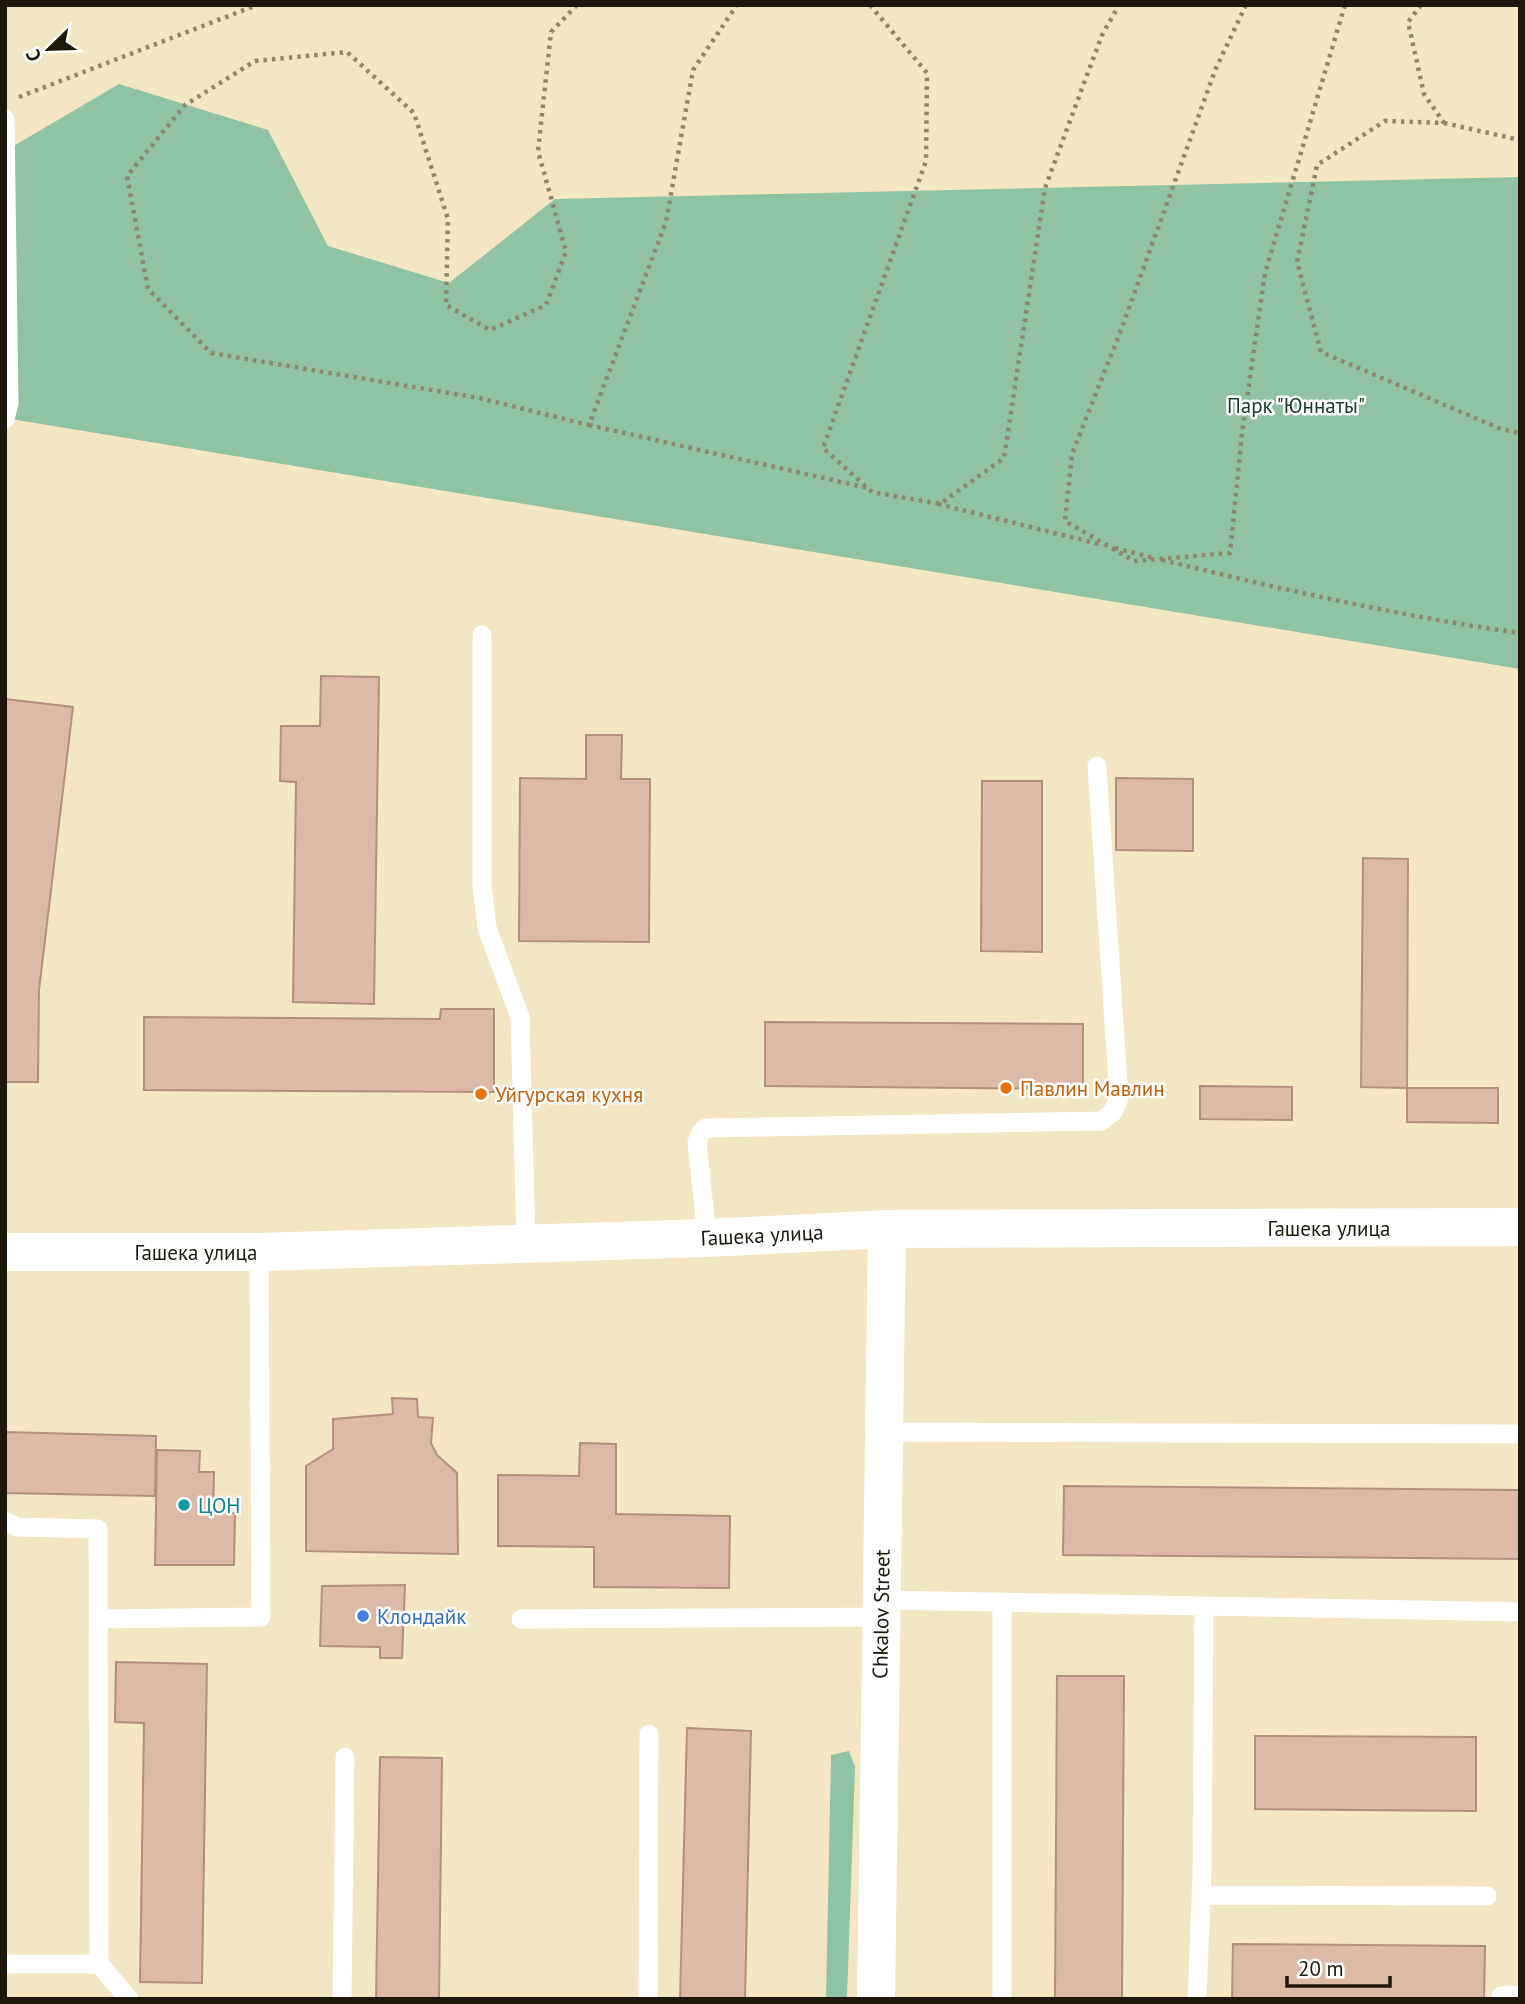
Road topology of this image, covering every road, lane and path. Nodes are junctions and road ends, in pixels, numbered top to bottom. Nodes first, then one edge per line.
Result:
1 (257, 5) edge
2 (577, 5) edge
3 (737, 5) edge
4 (870, 5) edge
5 (1119, 5) edge
6 (1246, 5) edge
7 (1345, 5) edge
8 (1421, 5) edge
9 (18, 98) dead end
10 (5, 120) edge
11 (1444, 123) junction
12 (1520, 140) edge
13 (5, 419) edge
14 (589, 425) junction
15 (1520, 433) edge
16 (868, 488) junction
17 (940, 504) junction
18 (1109, 546) junction
19 (1158, 559) junction
20 (1520, 633) edge
21 (482, 635) dead end
22 (1097, 766) dead end
23 (1520, 1227) edge
24 (887, 1229) junction
25 (707, 1238) junction
26 (526, 1242) junction
27 (5, 1252) edge
28 (259, 1252) junction
29 (884, 1432) junction
30 (1520, 1434) edge
31 (5, 1521) edge
32 (1002, 1602) junction
33 (1205, 1606) junction
34 (882, 1609) junction
35 (1520, 1612) edge
36 (98, 1619) junction
37 (521, 1619) dead end
38 (649, 1734) dead end
39 (345, 1758) dead end
40 (1201, 1895) junction
41 (1487, 1896) dead end
42 (5, 1964) edge
43 (99, 1964) junction
44 (1520, 1995) edge
45 (129, 1999) edge
46 (342, 1999) edge
47 (648, 1999) edge
48 (876, 1999) edge
49 (1002, 1999) edge
50 (1197, 1999) edge
51 (1501, 1999) edge

1 - 9 path
2 - 14 path
3 - 14 path
4 - 16 path
5 - 17 path
6 - 18 path
7 - 19 path
8 - 11 path
10 - 13 lane
11 - 12 path
11 - 15 path
14 - 16 path
16 - 17 path
17 - 18 path
18 - 19 path
19 - 20 path
21 - 26 lane
22 - 25 lane
23 - 24 main road, Гашека улица
24 - 25 main road, Гашека улица
24 - 29 main road, Chkalov Street
25 - 26 main road, Гашека улица
26 - 28 main road, Гашека улица
27 - 28 main road, Гашека улица
28 - 36 lane
29 - 30 lane
29 - 34 main road, Chkalov Street
31 - 36 lane
32 - 33 lane
32 - 34 lane
32 - 49 lane
33 - 35 lane
33 - 40 lane
34 - 37 lane
34 - 48 main road, Chkalov Street
36 - 43 lane
38 - 47 lane
39 - 46 lane
40 - 41 lane
40 - 50 lane
42 - 43 lane
43 - 45 lane
44 - 51 lane

